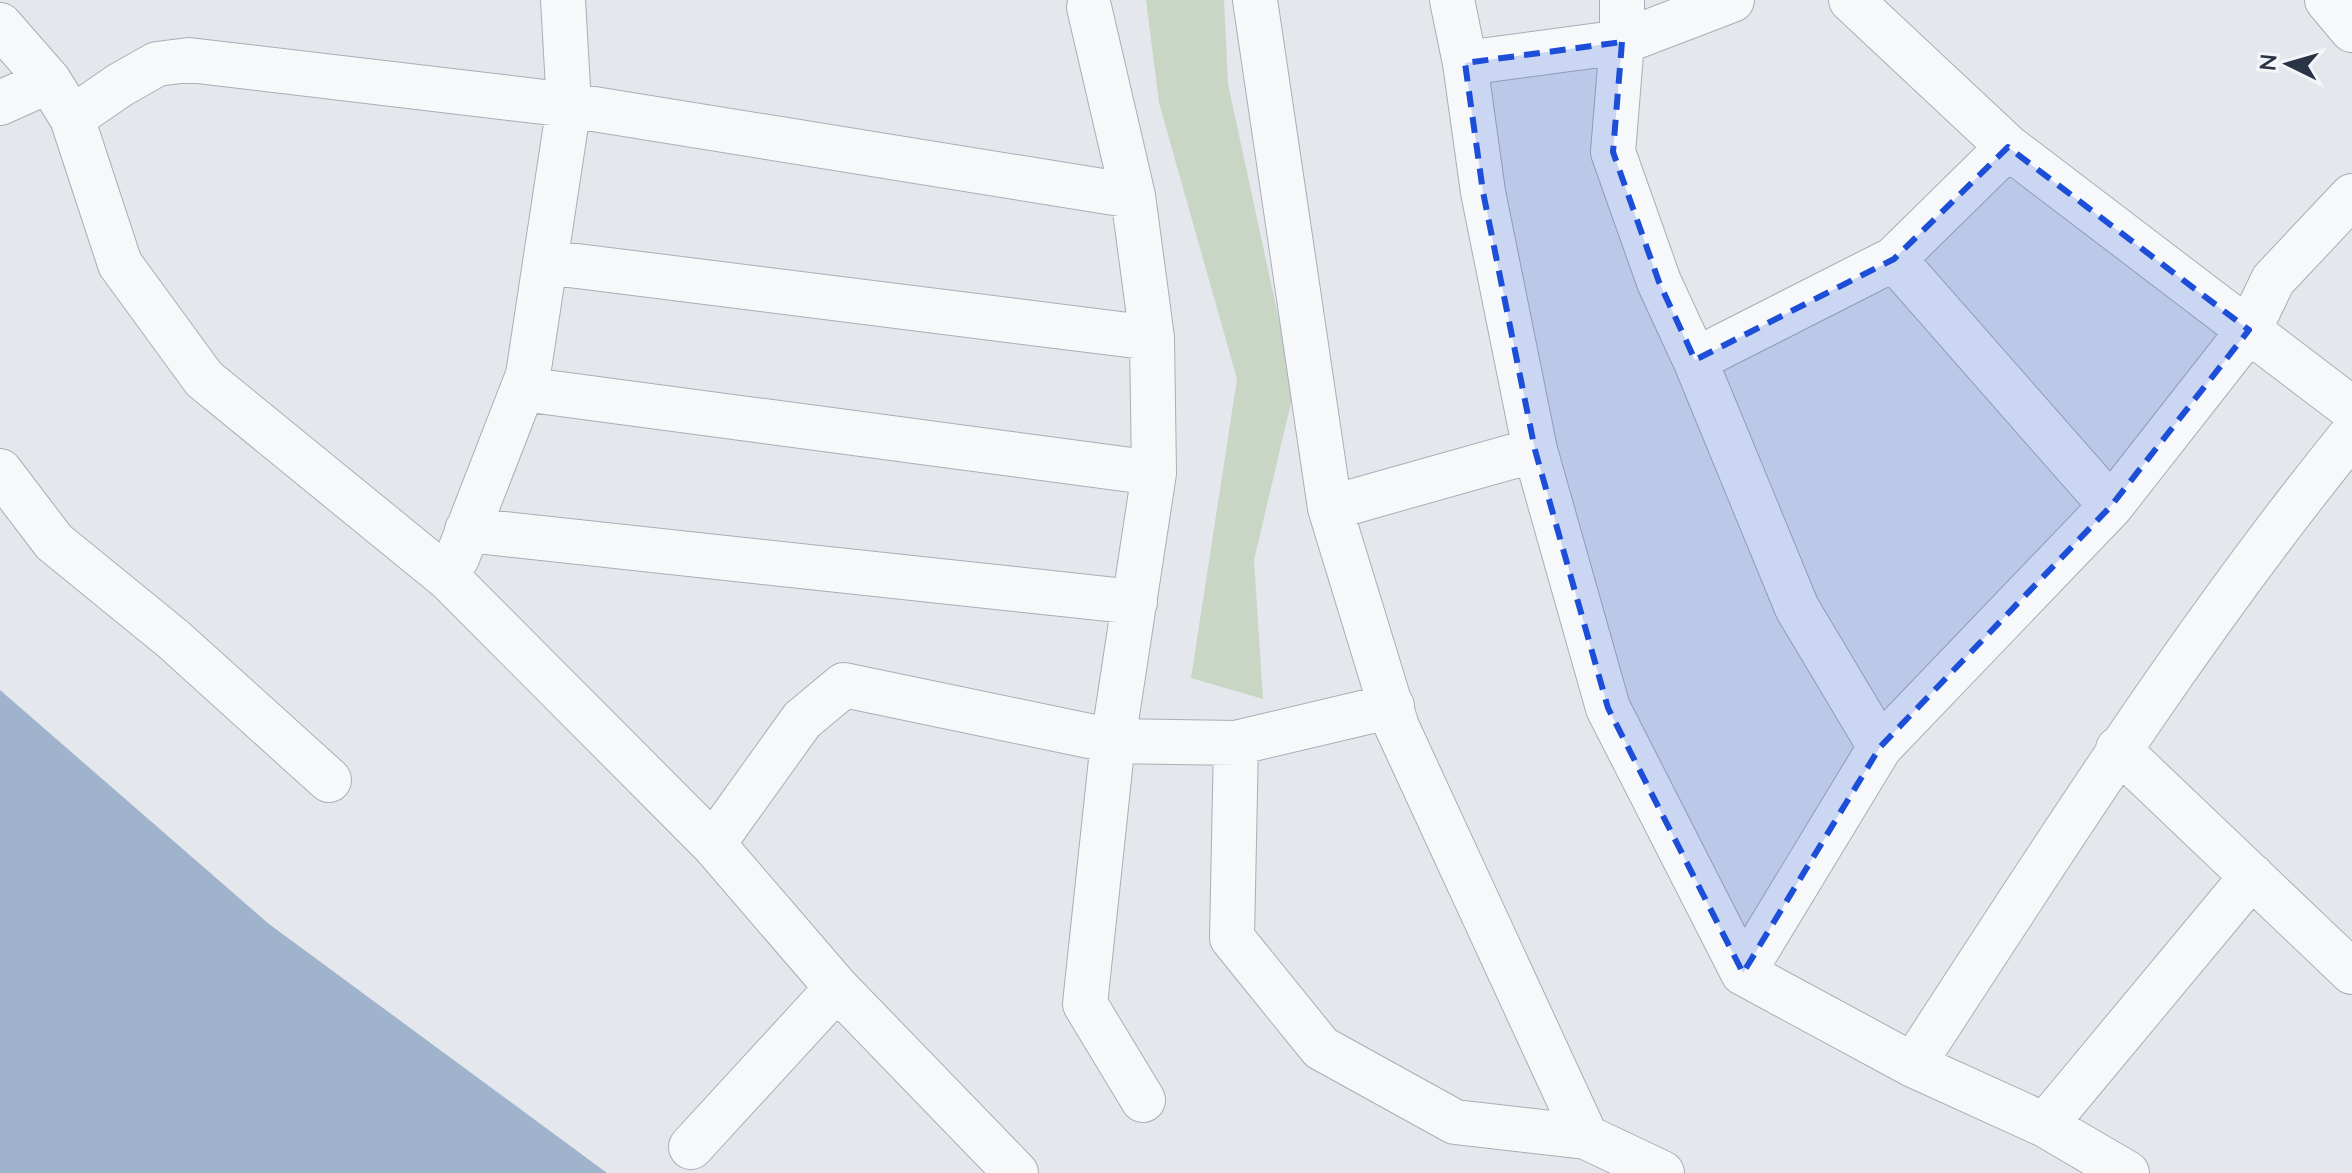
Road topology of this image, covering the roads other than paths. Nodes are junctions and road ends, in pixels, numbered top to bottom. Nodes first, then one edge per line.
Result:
1 (563, 0) edge
2 (1255, 0) edge
3 (1452, 0) edge
4 (1732, 0) edge
5 (1851, 0) edge
6 (2327, 0) edge
7 (1089, 7) dead end
8 (1622, 21) edge
9 (0, 25) edge
10 (2352, 30) edge
11 (1465, 63) junction
12 (49, 81) junction
13 (0, 103) edge
14 (569, 105) junction
15 (72, 118) junction
16 (2008, 147) junction
17 (1133, 196) junction
18 (2352, 196) edge
19 (1894, 259) junction
20 (545, 262) junction
21 (2249, 330) junction
22 (1152, 338) junction
23 (1695, 360) junction
24 (523, 389) junction
25 (2352, 409) edge
26 (2352, 434) edge
27 (1535, 450) junction
28 (0, 471) edge
29 (1154, 473) junction
30 (2111, 506) junction
31 (1330, 508) junction
32 (467, 530) junction
33 (449, 579) junction
34 (1135, 602) junction
35 (1392, 706) junction
36 (1113, 741) junction
37 (1236, 743) junction
38 (1880, 747) junction
39 (2118, 749) junction
40 (329, 780) dead end
41 (713, 844) junction
42 (2252, 876) junction
43 (2352, 972) edge
44 (1743, 973) junction
45 (837, 988) junction
46 (1913, 1065) junction
47 (1143, 1100) dead end
48 (2045, 1125) junction
49 (1586, 1137) junction
50 (691, 1147) dead end
51 (1016, 1173) edge
52 (1662, 1173) edge
53 (2127, 1173) edge

1 - 14 street
2 - 31 street
3 - 11 street
4 - 8 street
5 - 16 street
6 - 10 street
7 - 17 street
8 - 11 street
8 - 23 street
9 - 12 street
11 - 27 street
12 - 13 street
12 - 15 street
14 - 15 street
14 - 17 street
14 - 20 street
15 - 33 street
16 - 19 street
16 - 21 street
17 - 22 street
18 - 21 street
19 - 23 street
19 - 30 street
20 - 22 street
20 - 24 street
21 - 25 street
21 - 30 street
22 - 29 street
23 - 38 street
24 - 29 street
24 - 32 street
26 - 39 street
27 - 31 street
27 - 44 street
28 - 40 street
29 - 34 street
30 - 38 street
31 - 35 street
32 - 33 street
32 - 34 street
33 - 41 street
34 - 36 street
35 - 37 street
35 - 49 street
36 - 37 street
36 - 41 street
36 - 47 street
37 - 49 street
38 - 44 street
39 - 42 street
39 - 46 street
41 - 45 street
42 - 43 street
42 - 48 street
44 - 46 street
45 - 50 street
45 - 51 street
46 - 48 street
48 - 53 street
49 - 52 street

